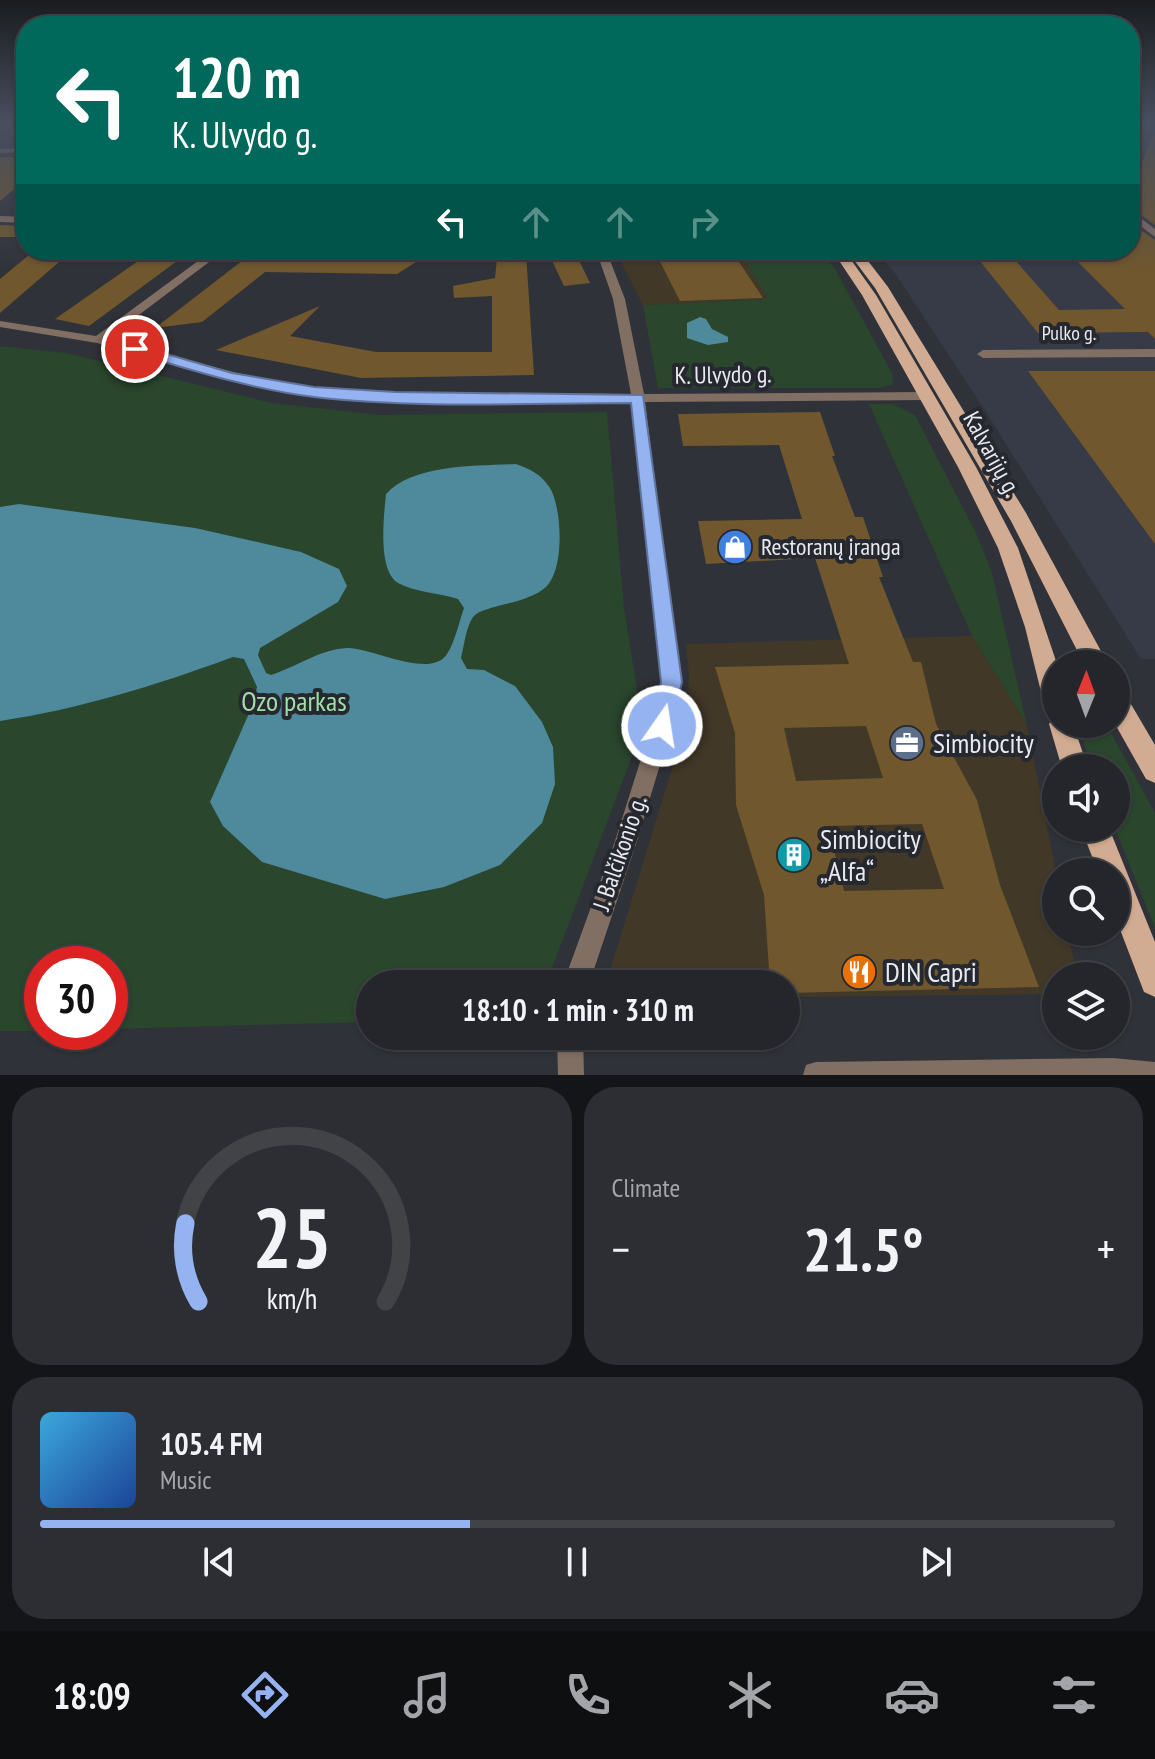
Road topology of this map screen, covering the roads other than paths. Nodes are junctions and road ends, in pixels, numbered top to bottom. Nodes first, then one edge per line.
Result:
1 (206, 260) edge
2 (605, 260) edge
3 (845, 260) edge
4 (860, 260) edge
5 (0, 324) edge
6 (98, 340) junction
7 (1155, 353) edge
8 (983, 354) dead end
9 (926, 396) junction
10 (638, 398) junction
11 (1042, 650) edge
12 (1089, 650) edge
13 (1130, 726) edge
14 (1155, 770) edge
15 (1130, 917) edge
16 (581, 970) edge
17 (1155, 981) edge
18 (570, 1050) edge
19 (571, 1075) edge
20 (816, 1075) edge
21 (1155, 1075) edge

1 - 6 street
2 - 10 street, J. Balčikonio g.
3 - 9 main road, Kalvarijų g.
4 - 12 main road, Kalvarijų g.
5 - 6 street, K. Ulvydo g.
6 - 10 street, K. Ulvydo g.
7 - 8 street, Pulko g.
9 - 10 street, K. Ulvydo g.
9 - 11 main road, Kalvarijų g.
10 - 16 street, J. Balčikonio g.
13 - 14 main road
15 - 17 main road
18 - 19 street
20 - 21 street

